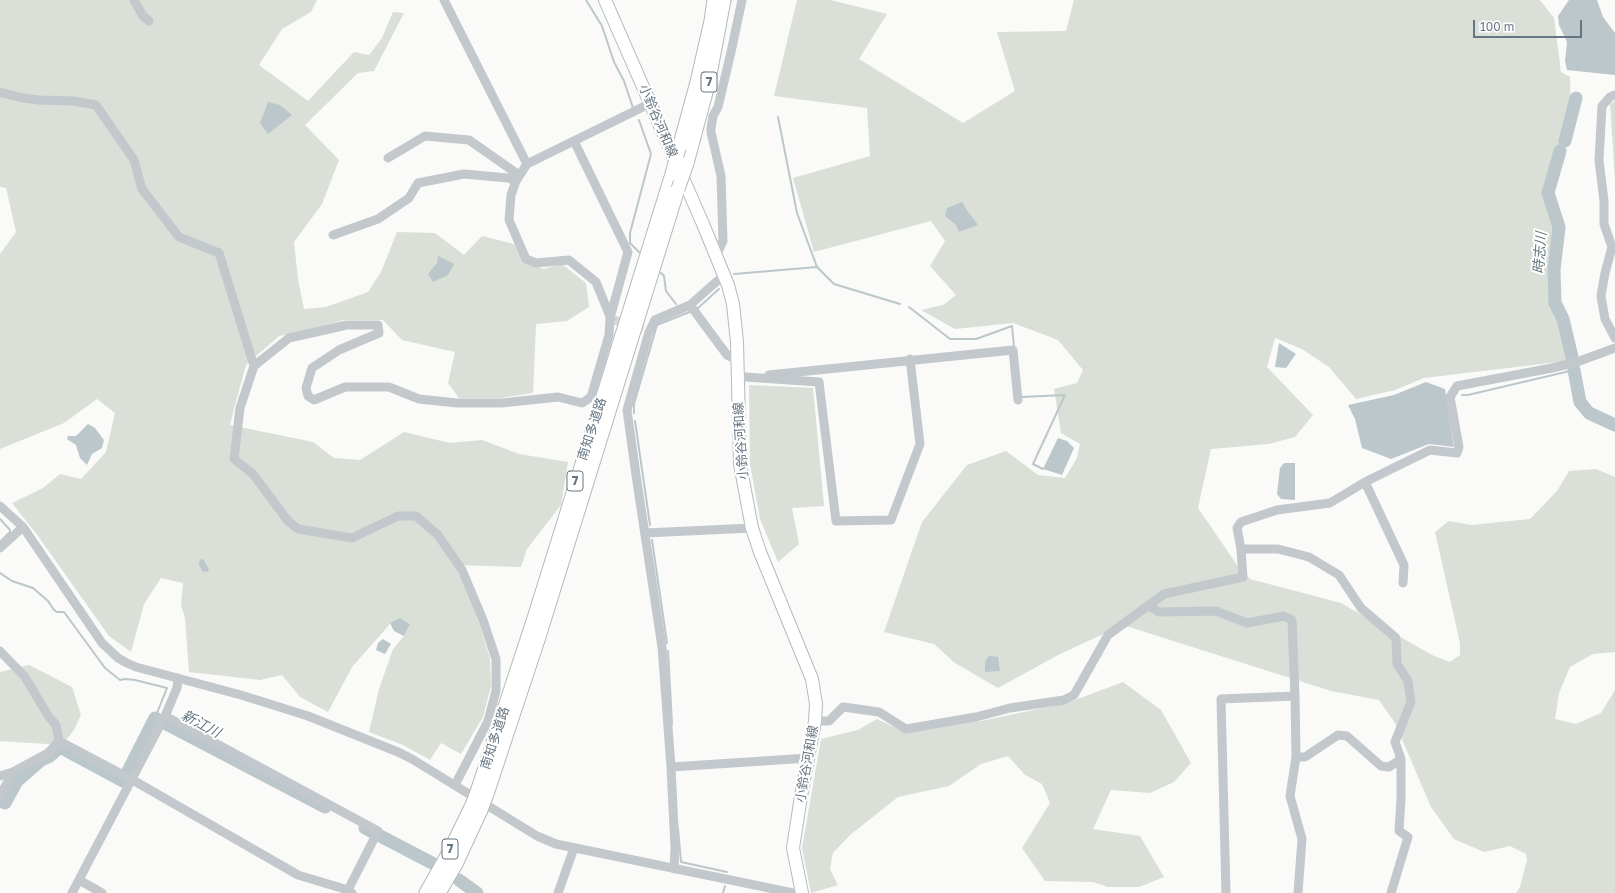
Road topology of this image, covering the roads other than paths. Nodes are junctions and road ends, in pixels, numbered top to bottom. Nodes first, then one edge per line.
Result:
1 (134, 0) edge
2 (444, 0) edge
3 (605, 0) edge
4 (714, 0) edge
5 (724, 0) edge
6 (742, 0) edge
7 (149, 21) dead end
8 (0, 92) edge
9 (1615, 95) edge
10 (651, 103) junction
11 (574, 141) junction
12 (388, 158) dead end
13 (527, 164) junction
14 (517, 178) junction
15 (334, 235) dead end
16 (716, 256) junction
17 (724, 275) junction
18 (690, 305) junction
19 (612, 319) junction
20 (1615, 338) edge
21 (1615, 348) edge
22 (910, 359) junction
23 (737, 360) junction
24 (254, 366) junction
25 (741, 378) junction
26 (1018, 400) dead end
27 (1365, 482) junction
28 (0, 506) edge
29 (23, 527) junction
30 (752, 528) junction
31 (645, 533) junction
32 (0, 548) edge
33 (1241, 549) junction
34 (1404, 583) dead end
35 (1149, 606) junction
36 (0, 651) edge
37 (178, 678) junction
38 (1295, 696) junction
39 (165, 716) junction
40 (816, 721) junction
41 (59, 741) junction
42 (1296, 757) junction
43 (809, 758) junction
44 (1401, 759) junction
45 (671, 767) junction
46 (13, 772) junction
47 (0, 776) edge
48 (128, 778) junction
49 (455, 784) junction
50 (483, 791) junction
51 (0, 796) edge
52 (476, 807) junction
53 (574, 848) junction
54 (674, 869) junction
55 (79, 880) junction
56 (350, 892) edge
57 (72, 893) edge
58 (102, 893) edge
59 (426, 893) edge
60 (439, 893) edge
61 (558, 893) edge
62 (793, 893) edge
63 (802, 893) edge
64 (1226, 893) edge
65 (1298, 893) edge
66 (1391, 893) edge

1 - 7 street
2 - 13 street
3 - 10 main road, 小鈴谷河和線
4 - 50 highway, 南知多道路 / 7, bridge
5 - 50 highway, 南知多道路 / 7, bridge
6 - 16 street
8 - 24 street
9 - 20 street
10 - 11 street
10 - 16 main road, 小鈴谷河和線
11 - 13 street
11 - 19 street
12 - 14 street
13 - 14 street
14 - 15 street
14 - 19 street
16 - 17 main road, 小鈴谷河和線
17 - 18 street
17 - 23 main road, 小鈴谷河和線
18 - 23 street
18 - 31 street
19 - 24 street
21 - 27 street
22 - 25 street
22 - 25 street
22 - 26 street
23 - 25 main road, 小鈴谷河和線
24 - 49 street
25 - 30 main road, 小鈴谷河和線
27 - 33 street
27 - 34 street
28 - 29 street
29 - 32 street
29 - 37 street
30 - 31 street
30 - 40 main road, 小鈴谷河和線
31 - 45 street
33 - 35 street
33 - 44 street
35 - 38 street
35 - 40 street
36 - 41 street
37 - 39 street
37 - 49 street
38 - 42 street
38 - 64 street
39 - 48 street
39 - 56 street
40 - 43 main road, 小鈴谷河和線
41 - 46 street
41 - 48 street
42 - 44 street
42 - 65 street
43 - 45 street
43 - 63 main road, 小鈴谷河和線
44 - 66 street
45 - 54 street
46 - 47 street
46 - 51 street
48 - 55 street
48 - 56 street
49 - 53 street
50 - 52 highway, 南知多道路 / 7, bridge
52 - 59 highway, 南知多道路 / 7
52 - 60 highway, 南知多道路 / 7
53 - 54 street
53 - 61 street
54 - 62 street
55 - 57 street
55 - 58 street

